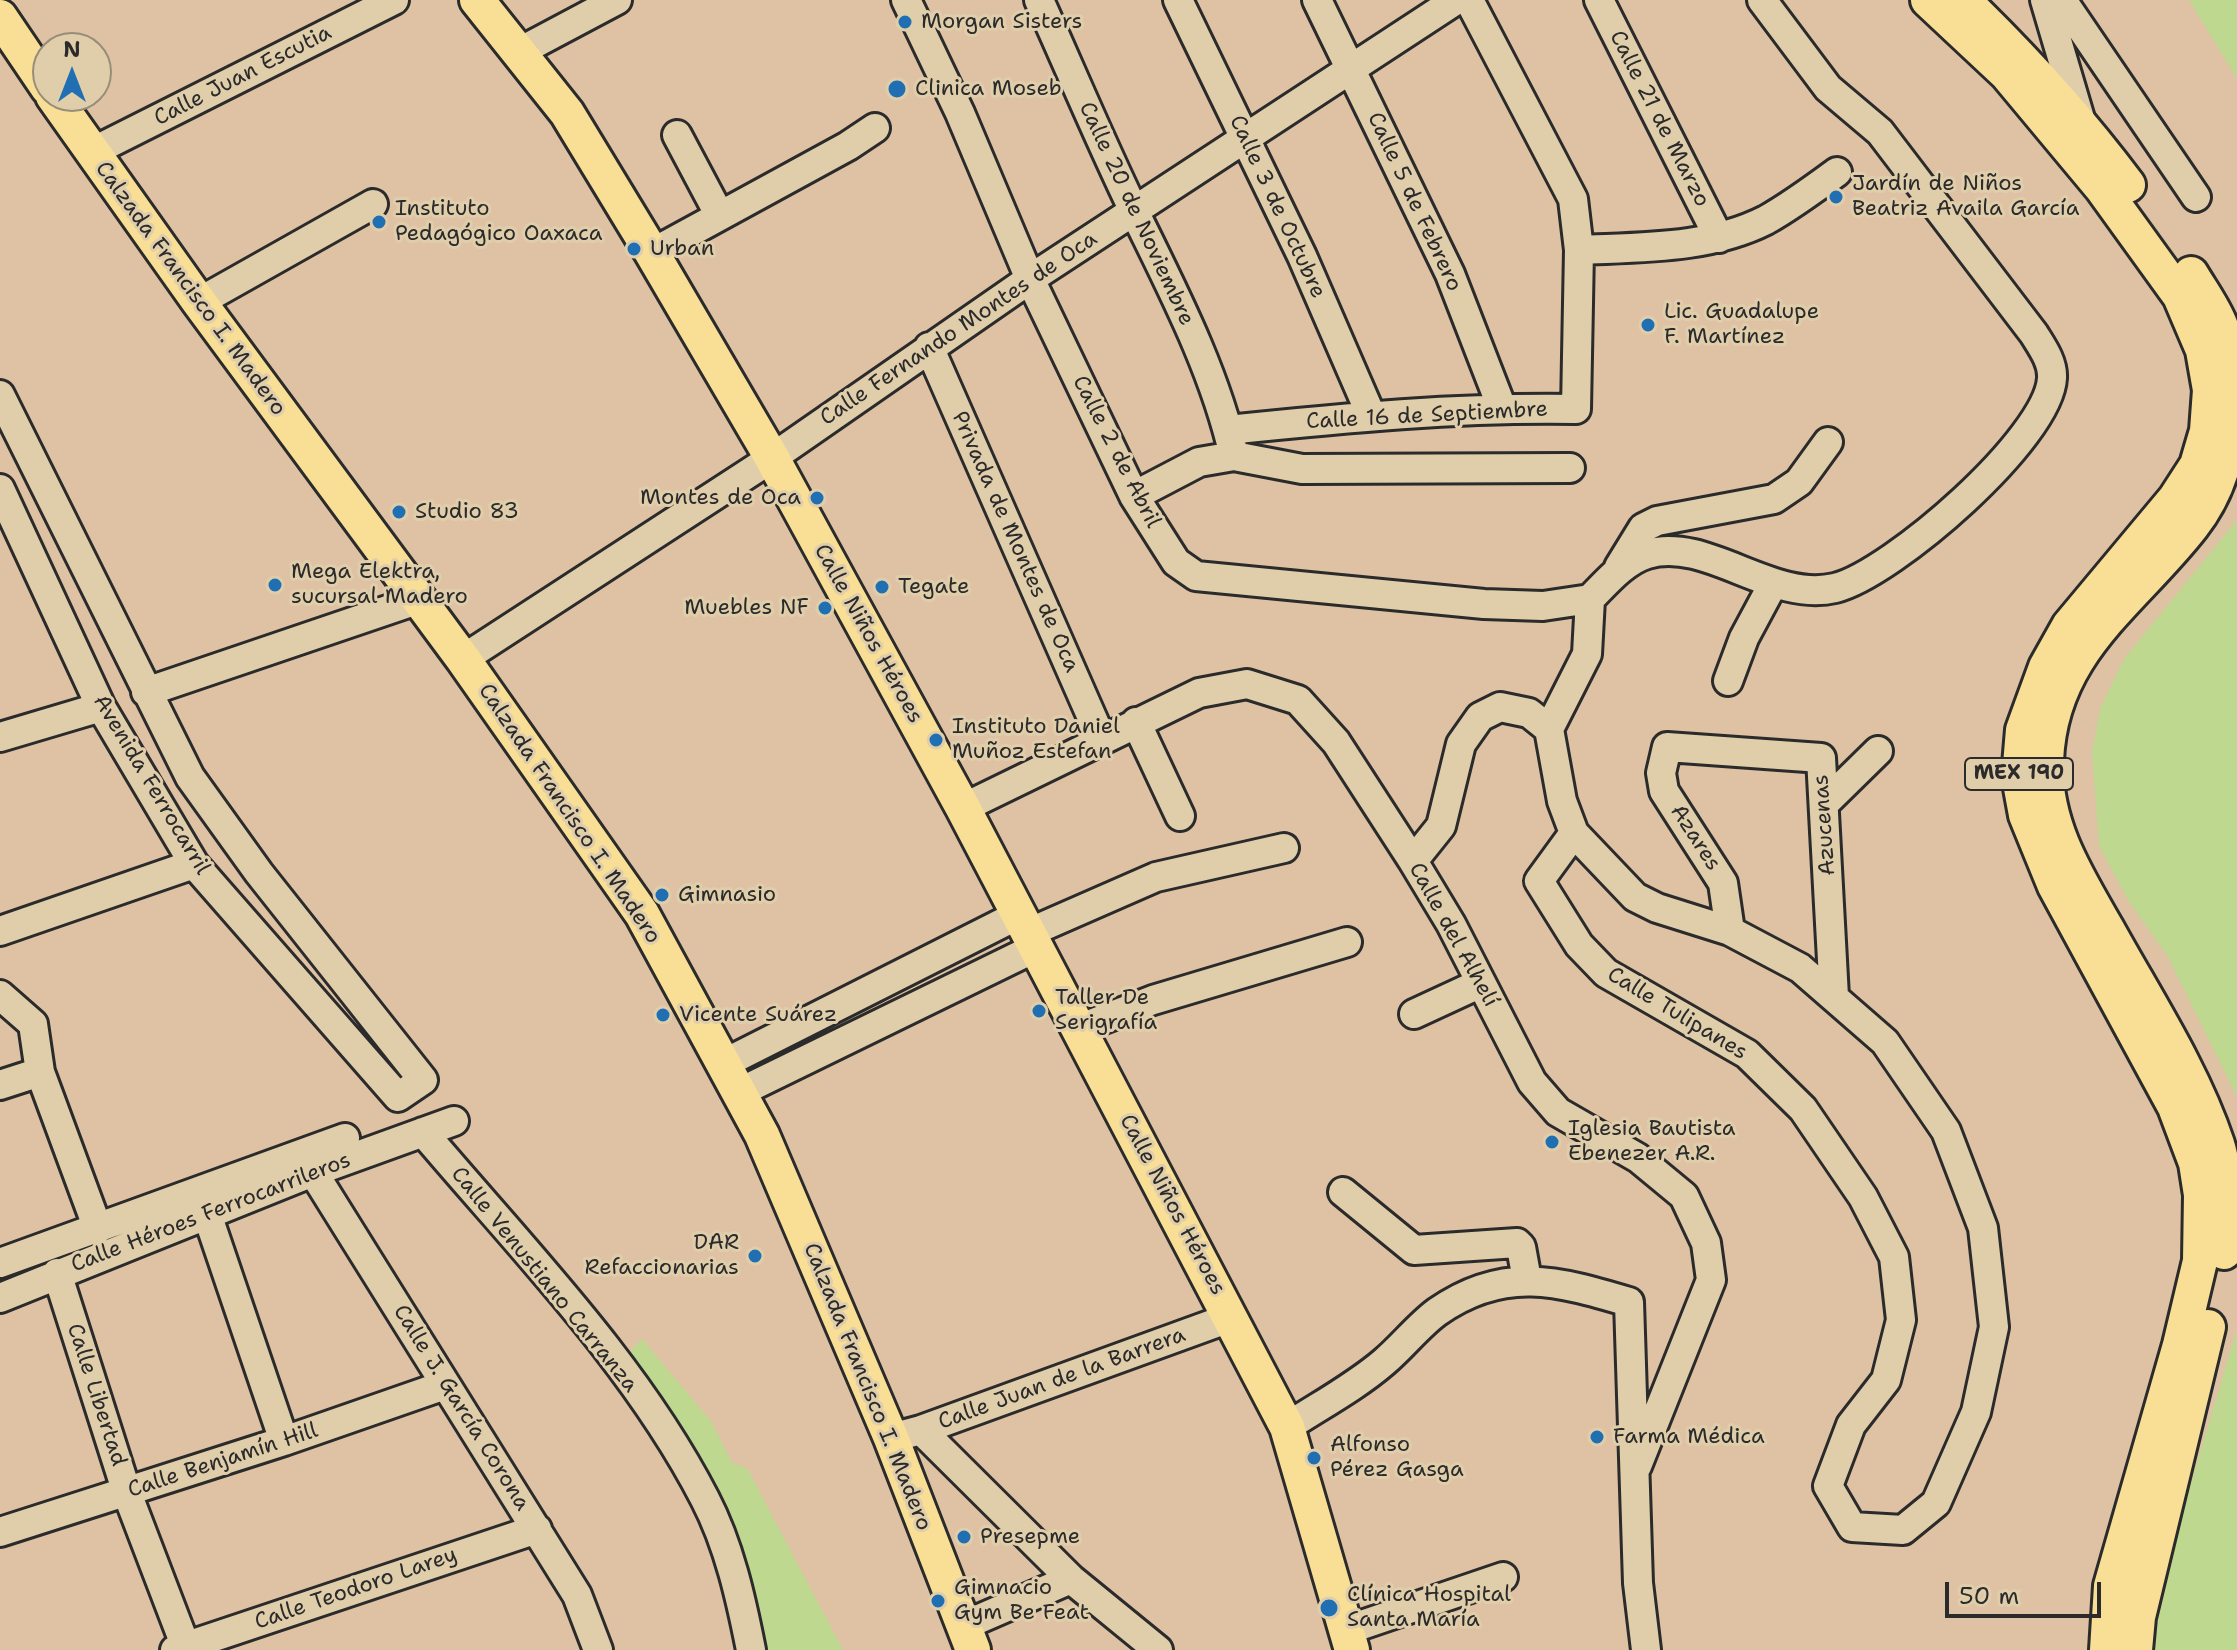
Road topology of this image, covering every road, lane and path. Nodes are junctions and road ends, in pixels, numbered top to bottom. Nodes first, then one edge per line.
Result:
1 (394, 0) edge
2 (477, 0) edge
3 (617, 0) edge
4 (906, 0) edge
5 (1039, 0) edge
6 (1178, 0) edge
7 (1317, 0) edge
8 (1456, 0) edge
9 (1469, 0) edge
10 (1599, 0) edge
11 (1762, 0) edge
12 (1928, 0) edge
13 (1963, 0) edge
14 (2045, 0) edge
15 (2062, 0) edge
16 (0, 17) edge
17 (519, 52) junction
18 (32, 64) edge
19 (1352, 70) junction
20 (64, 112) edge
21 (2081, 123) junction
22 (875, 128) dead end
23 (677, 135) dead end
24 (1245, 139) junction
25 (92, 152) junction
26 (1837, 172) dead end
27 (2196, 197) dead end
28 (373, 204) dead end
29 (1134, 212) junction
30 (720, 216) junction
31 (1719, 238) junction
32 (1579, 250) junction
33 (652, 253) junction
34 (1030, 279) junction
35 (199, 302) junction
36 (929, 347) junction
37 (0, 395) edge
38 (1502, 408) junction
39 (1371, 415) junction
40 (1828, 442) dead end
41 (1231, 443) junction
42 (772, 458) junction
43 (1570, 468) dead end
44 (0, 489) edge
45 (1134, 496) junction
46 (1615, 574) junction
47 (1773, 584) junction
48 (1590, 599) junction
49 (417, 600) junction
50 (463, 659) junction
51 (1728, 681) dead end
52 (146, 692) junction
53 (101, 707) junction
54 (1136, 722) junction
55 (1549, 729) junction
56 (0, 737) edge
57 (1101, 738) junction
58 (1667, 747) joint
59 (1878, 751) dead end
60 (1825, 803) junction
61 (963, 808) junction
62 (1180, 816) dead end
63 (1574, 833) junction
64 (1284, 848) dead end
65 (1413, 861) junction
66 (194, 864) junction
67 (0, 931) edge
68 (1730, 931) junction
69 (1028, 932) junction
70 (1347, 942) dead end
71 (1481, 983) junction
72 (0, 995) edge
73 (1834, 997) junction
74 (1414, 1014) dead end
75 (1078, 1029) junction
76 (40, 1072) junction
77 (732, 1078) junction
78 (0, 1085) edge
79 (454, 1121) dead end
80 (423, 1132) junction
81 (345, 1138) dead end
82 (313, 1172) junction
83 (1343, 1192) dead end
84 (207, 1214) junction
85 (98, 1229) junction
86 (0, 1263) edge
87 (57, 1273) junction
88 (1527, 1280) junction
89 (0, 1298) edge
90 (1232, 1317) junction
91 (445, 1385) junction
92 (1287, 1427) junction
93 (906, 1434) junction
94 (284, 1441) junction
95 (1637, 1466) junction
96 (127, 1493) junction
97 (537, 1529) junction
98 (0, 1532) edge
99 (1503, 1577) dead end
100 (1071, 1579) junction
101 (968, 1638) edge
102 (1350, 1640) edge
103 (183, 1649) edge
104 (598, 1650) edge
105 (751, 1650) edge
106 (1158, 1650) edge
107 (1646, 1650) edge
108 (2107, 1650) edge
109 (2135, 1650) edge

1 - 25 street, Calle Juan Escutia
2 - 17 main road, Calle Niños Héroes
3 - 17 street
4 - 34 street, Calle 2 de Abril
5 - 29 street, Calle 20 de Noviembre
6 - 24 street, Calle 3 de Octubre
7 - 19 street, Calle 5 de Febrero
8 - 19 street, Calle Fernando Montes de Oca
9 - 32 street, Calle 16 de Septiembre
10 - 31 street, Calle 21 de Marzo
11 - 47 street
12 - 108 main road, MEX 190
13 - 21 main road, MEX 190
14 - 21 street
15 - 27 street
16 - 18 main road
17 - 33 main road, Calle Niños Héroes
19 - 24 street, Calle Fernando Montes de Oca
19 - 38 street, Calle 5 de Febrero
20 - 25 main road, Calzada Francisco I. Madero
21 - 109 main road, MEX 190
22 - 30 street
23 - 30 street
24 - 29 street, Calle Fernando Montes de Oca
24 - 39 street, Calle 3 de Octubre
25 - 35 main road, Calzada Francisco I. Madero
26 - 31 street
28 - 35 street
29 - 34 street, Calle Fernando Montes de Oca
29 - 41 street, Calle 20 de Noviembre
30 - 33 street
31 - 32 street
32 - 38 street, Calle 16 de Septiembre
33 - 42 main road, Calle Niños Héroes
34 - 36 street, Calle Fernando Montes de Oca
34 - 45 street, Calle 2 de Abril
35 - 49 main road, Calzada Francisco I. Madero
36 - 42 street, Calle Fernando Montes de Oca
36 - 57 street, Privada de Montes de Oca
37 - 52 street
38 - 39 street, Calle 16 de Septiembre
39 - 41 street, Calle 16 de Septiembre
40 - 46 street
41 - 43 street
41 - 45 street, Calle 16 de Septiembre
42 - 50 street, Calle Fernando Montes de Oca
42 - 61 main road, Calle Niños Héroes
44 - 53 street, Avenida Ferrocarril
45 - 48 street, Calle 2 de Abril
46 - 47 street
46 - 48 street
47 - 51 street
48 - 55 street
49 - 50 main road, Calzada Francisco I. Madero
49 - 52 street
50 - 77 main road, Calzada Francisco I. Madero
52 - 66 street, Avenida Ferrocarril
53 - 56 street
53 - 66 street, Avenida Ferrocarril
54 - 57 street, Calle del Alhelí
54 - 62 street
54 - 65 street, Calle del Alhelí
55 - 63 street, Calle Tulipanes
55 - 65 street
57 - 61 street, Calle del Alhelí
58 - 60 street, Azucenas
58 - 68 street, Azares
59 - 60 street
60 - 73 street, Azucenas
61 - 69 main road, Calle Niños Héroes
63 - 68 street, Calle Tulipanes
63 - 73 street, Calle Tulipanes
64 - 69 street
65 - 71 street, Calle del Alhelí
66 - 67 street
68 - 73 street, Calle Tulipanes
69 - 75 main road, Calle Niños Héroes
69 - 77 street
70 - 75 street
71 - 74 street
71 - 95 street, Calle del Alhelí
72 - 76 street
75 - 90 main road, Calle Niños Héroes
76 - 78 street
76 - 85 street
77 - 93 main road, Calzada Francisco I. Madero
79 - 80 street, Calle Héroes Ferrocarrileros
80 - 82 street, Calle Héroes Ferrocarrileros
80 - 105 street, Calle Venustiano Carranza
81 - 85 street
82 - 84 street, Calle Héroes Ferrocarrileros
82 - 91 street, Calle J. García Corona
83 - 88 street
84 - 87 street, Calle Héroes Ferrocarrileros
84 - 94 street
85 - 86 street
87 - 89 street, Calle Héroes Ferrocarrileros
87 - 96 street, Calle Libertad
88 - 92 street
88 - 95 street
90 - 92 main road, Calle Niños Héroes
90 - 93 street, Calle Juan de la Barrera
91 - 94 street, Calle Benjamín Hill
91 - 97 street, Calle J. García Corona
92 - 102 main road, Calle Niños Héroes
93 - 100 street
93 - 101 main road, Calzada Francisco I. Madero
94 - 96 street, Calle Benjamín Hill
95 - 107 street
96 - 98 street, Calle Benjamín Hill
96 - 103 street, Calle Libertad
97 - 103 street, Calle Teodoro Larey
97 - 104 street, Calle J. García Corona
99 - 102 street
100 - 101 street
100 - 106 street

